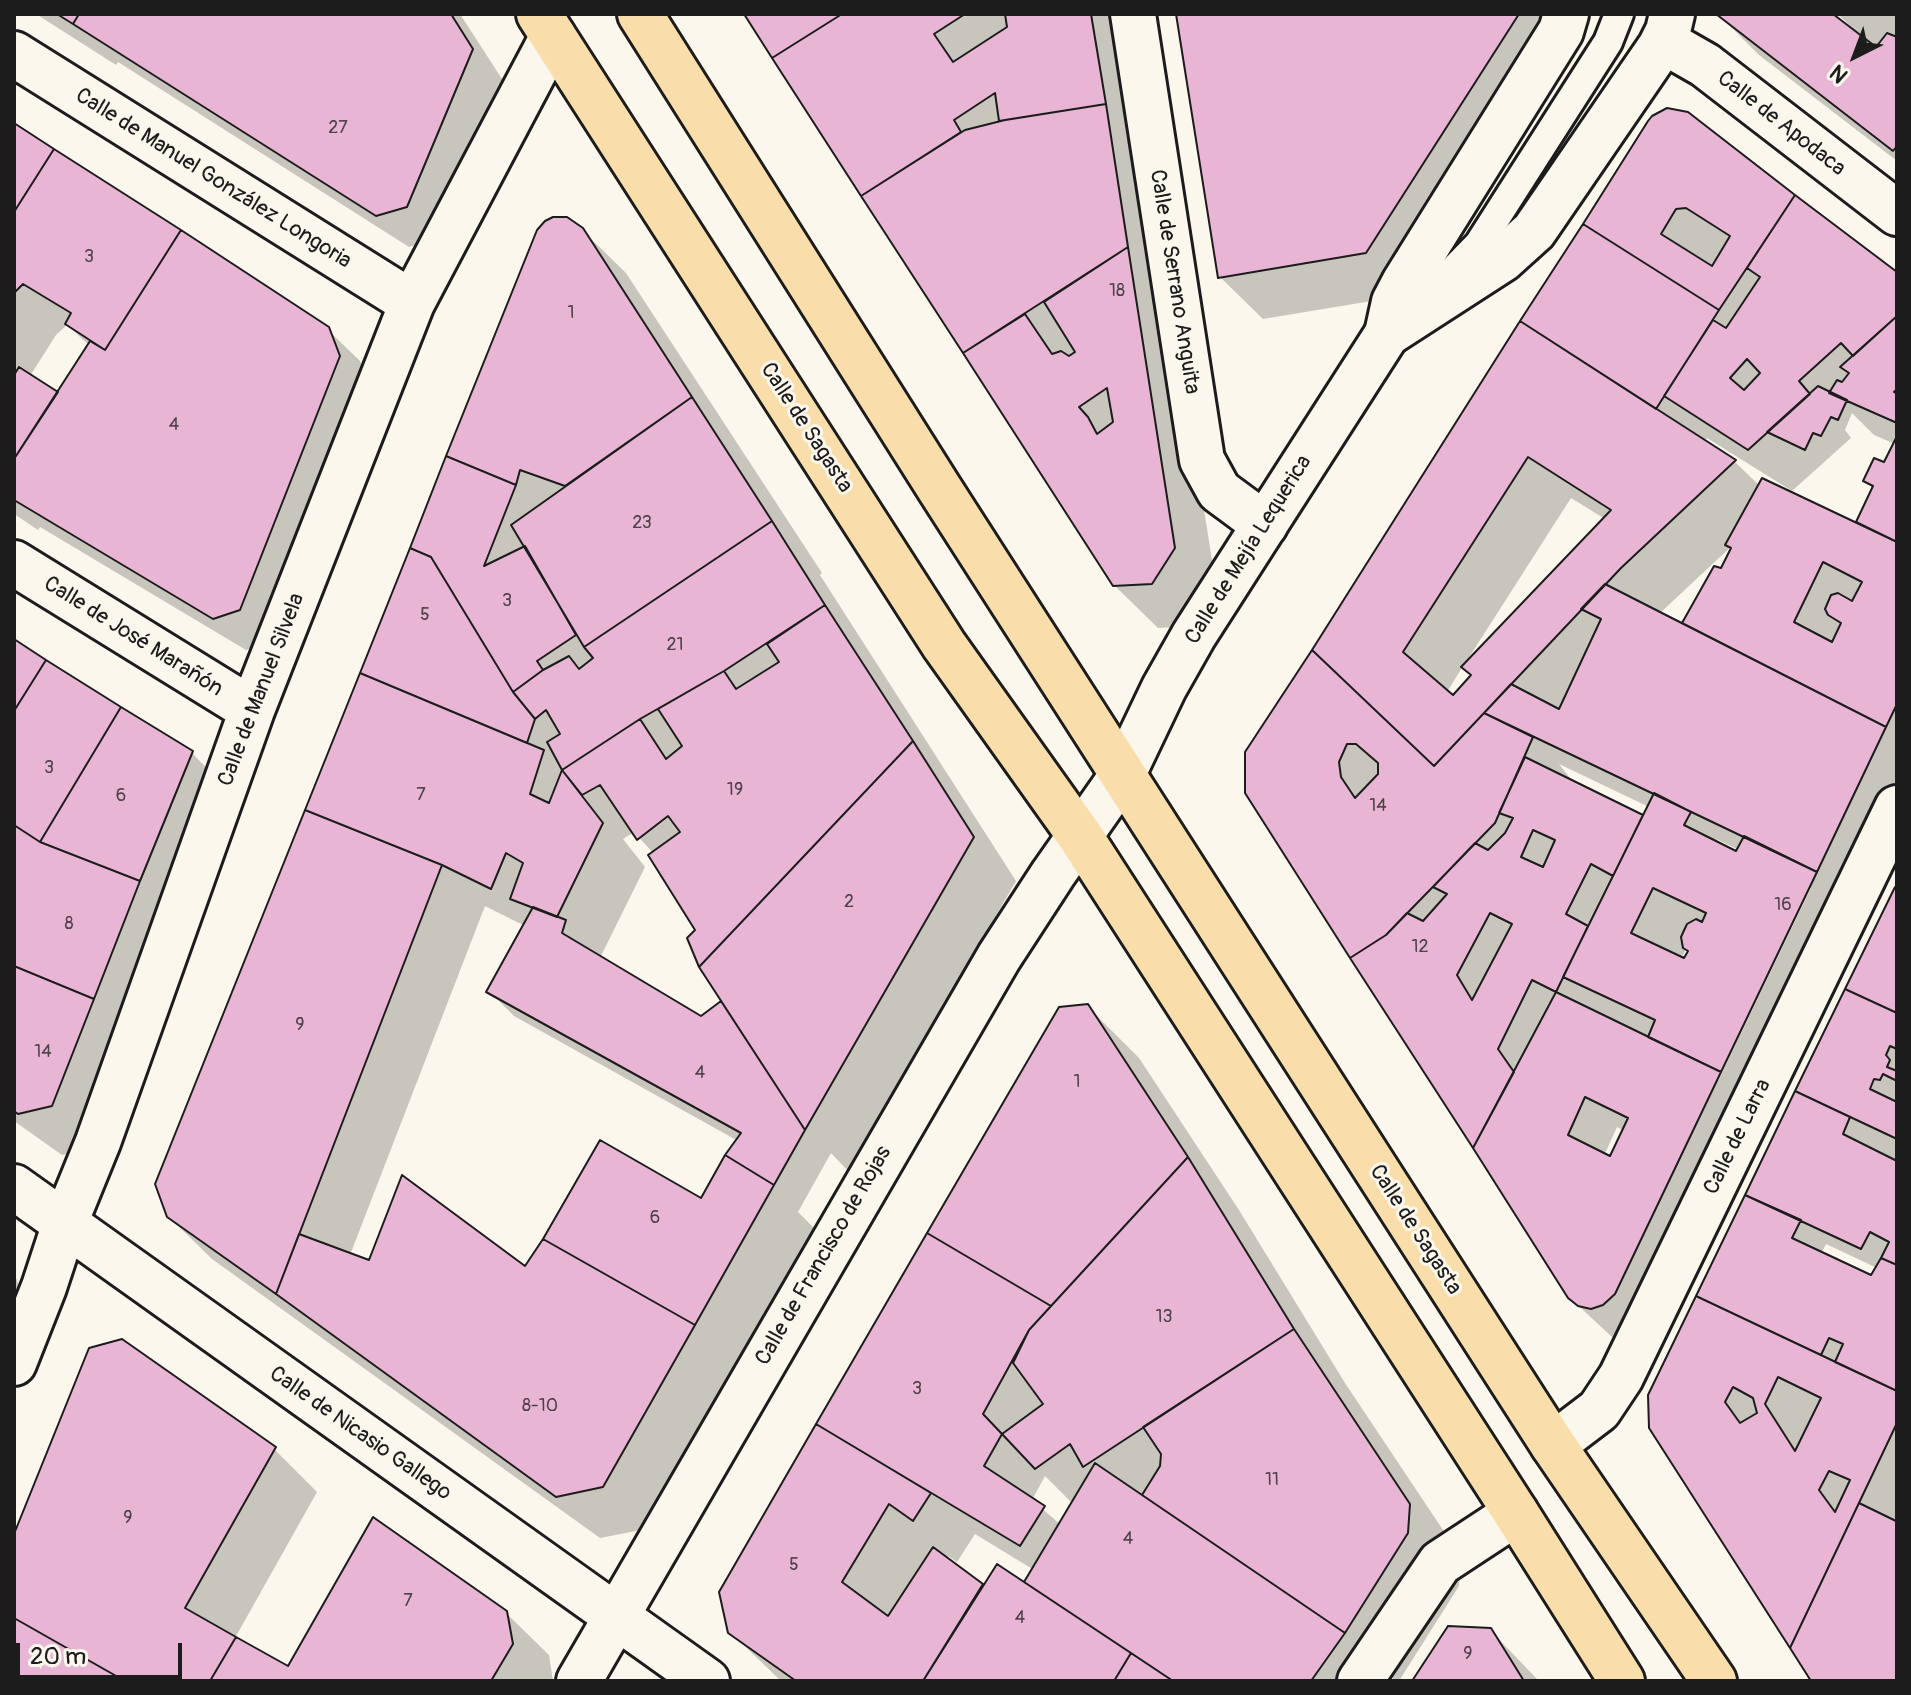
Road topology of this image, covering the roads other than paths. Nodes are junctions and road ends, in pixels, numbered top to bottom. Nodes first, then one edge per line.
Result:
1 (640, 14) edge
2 (1133, 14) edge
3 (1566, 14) edge
4 (1619, 14) edge
5 (546, 25) edge
6 (1666, 30) edge
7 (14, 54) edge
8 (1897, 213) edge
9 (412, 303) junction
10 (1387, 334) junction
11 (1265, 525) junction
12 (14, 563) edge
13 (252, 710) junction
14 (1123, 774) junction
15 (1897, 808) edge
16 (1080, 836) junction
17 (14, 1187) edge
18 (65, 1223) junction
19 (14, 1363) edge
20 (1553, 1445) junction
21 (1516, 1513) junction
22 (616, 1615) junction
23 (579, 1681) edge
24 (707, 1681) edge
25 (1360, 1681) edge
26 (1622, 1681) edge
27 (1714, 1681) edge

1 - 14 main road, Calle de Sagasta
2 - 11 street, Calle de Serrano Anguita
3 - 10 street, Calle de Mejía Lequerica
4 - 10 lane
5 - 9 street, Calle de Manuel Silvela
5 - 16 main road, Calle de Sagasta
6 - 8 street, Calle de Apodaca
6 - 10 street, Calle de Mejía Lequerica
7 - 9 street, Calle de Manuel González Longoria
9 - 13 street, Calle de Manuel Silvela
10 - 11 street, Calle de Mejía Lequerica
11 - 14 street, Calle de Mejía Lequerica
12 - 13 street, Calle de José Marañón
13 - 18 street, Calle de Manuel Silvela
14 - 16 street
14 - 20 main road, Calle de Sagasta
15 - 20 street, Calle de Larra
16 - 21 main road, Calle de Sagasta
16 - 22 street, Calle de Francisco de Rojas
17 - 18 street, Calle de Nicasio Gallego
18 - 19 street, Calle de Manuel Silvela
18 - 22 street, Calle de Nicasio Gallego
20 - 27 main road, Calle de Sagasta
21 - 25 street
21 - 26 main road, Calle de Sagasta
22 - 23 street, Calle de Francisco de Rojas
22 - 24 street, Calle de Nicasio Gallego

